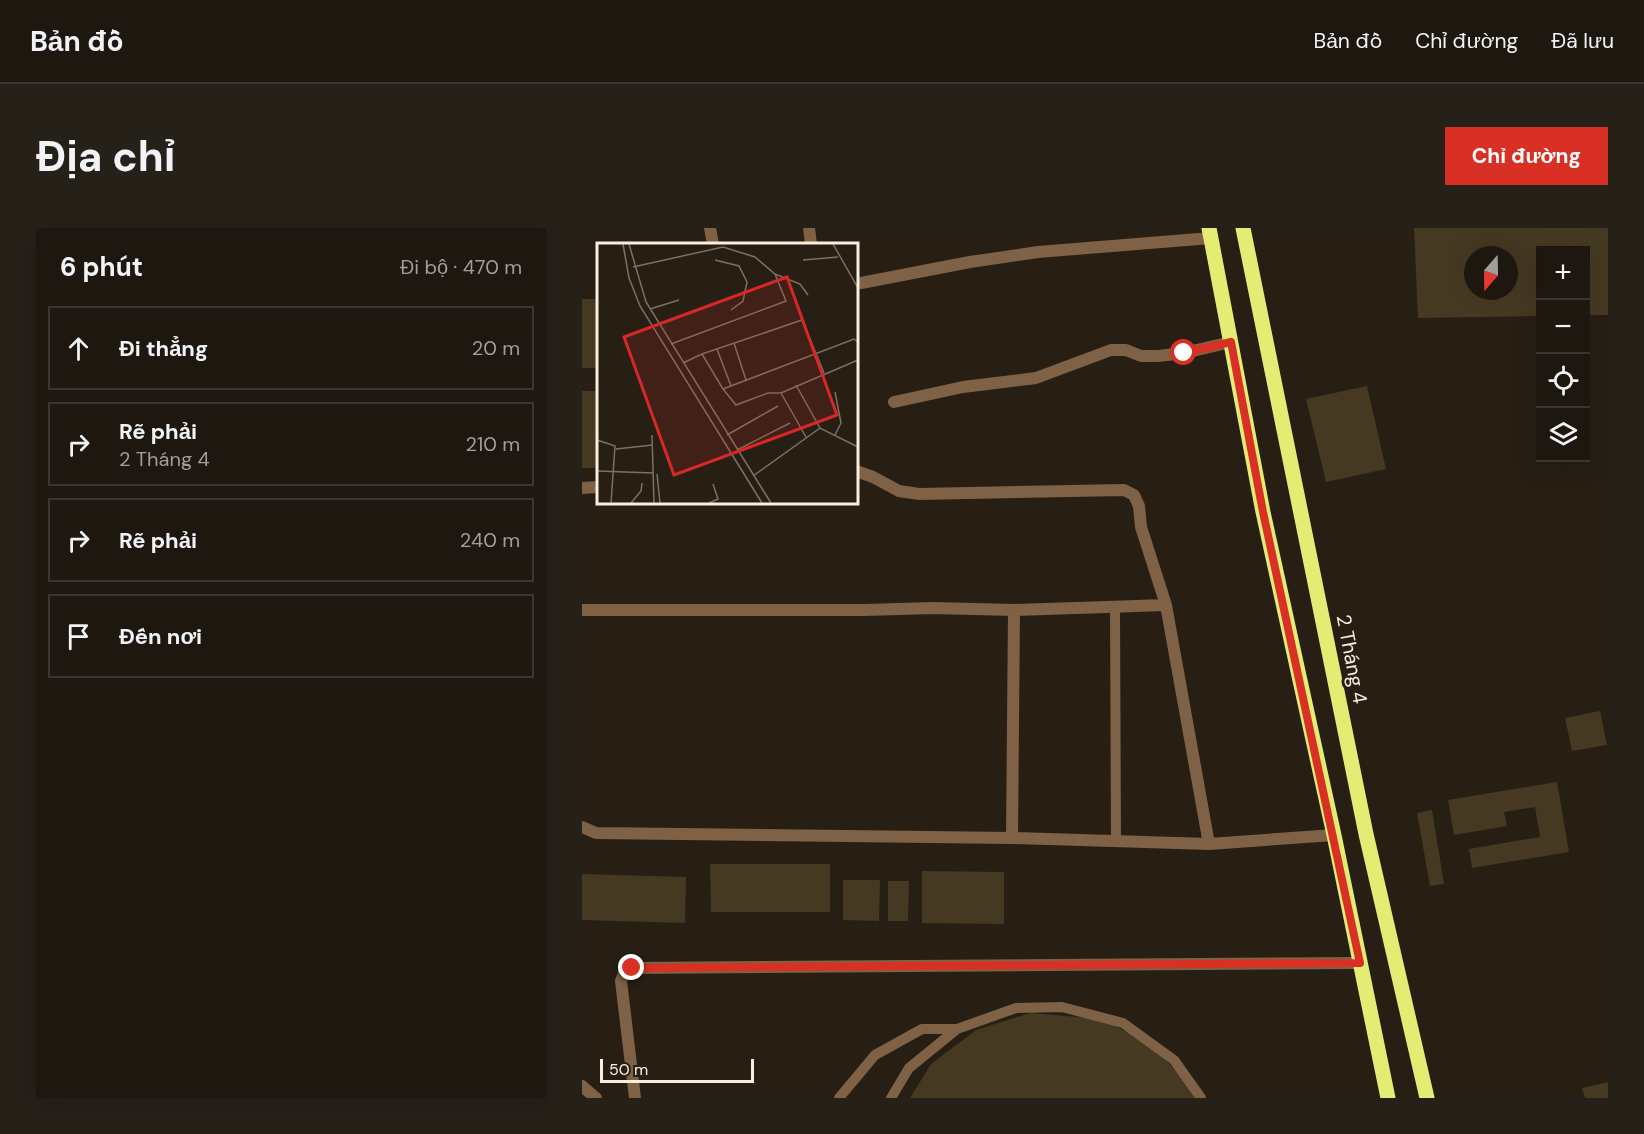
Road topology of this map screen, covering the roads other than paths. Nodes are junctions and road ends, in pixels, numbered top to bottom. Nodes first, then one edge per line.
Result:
1 (710, 228) edge
2 (809, 228) edge
3 (1243, 228) edge
4 (1210, 233) edge
5 (713, 243) edge
6 (812, 243) edge
7 (861, 283) dead end
8 (1231, 342) junction
9 (894, 402) dead end
10 (858, 472) edge
11 (597, 487) edge
12 (582, 488) edge
13 (1166, 604) junction
14 (1115, 606) junction
15 (582, 610) edge
16 (1014, 610) junction
17 (582, 827) edge
18 (1334, 835) junction
19 (1012, 838) junction
20 (1116, 841) junction
21 (1209, 844) junction
22 (1360, 963) junction
23 (957, 1029) junction
24 (582, 1086) edge
25 (596, 1098) edge
26 (635, 1098) edge
27 (839, 1098) edge
28 (891, 1098) edge
29 (1201, 1098) edge
30 (1388, 1098) edge
31 (1426, 1098) edge

1 - 5 street
2 - 6 street
3 - 31 main road, 2 Tháng 4
4 - 7 street
4 - 8 main road
8 - 9 street
8 - 18 main road
10 - 13 street
11 - 12 street
13 - 14 street
13 - 21 street
14 - 16 street
14 - 20 lane
15 - 16 street
16 - 19 street
17 - 19 street
18 - 21 street
18 - 22 main road
19 - 20 street
20 - 21 street
22 - 26 street
22 - 30 main road
23 - 27 lane
23 - 28 lane
23 - 29 lane
24 - 25 street

